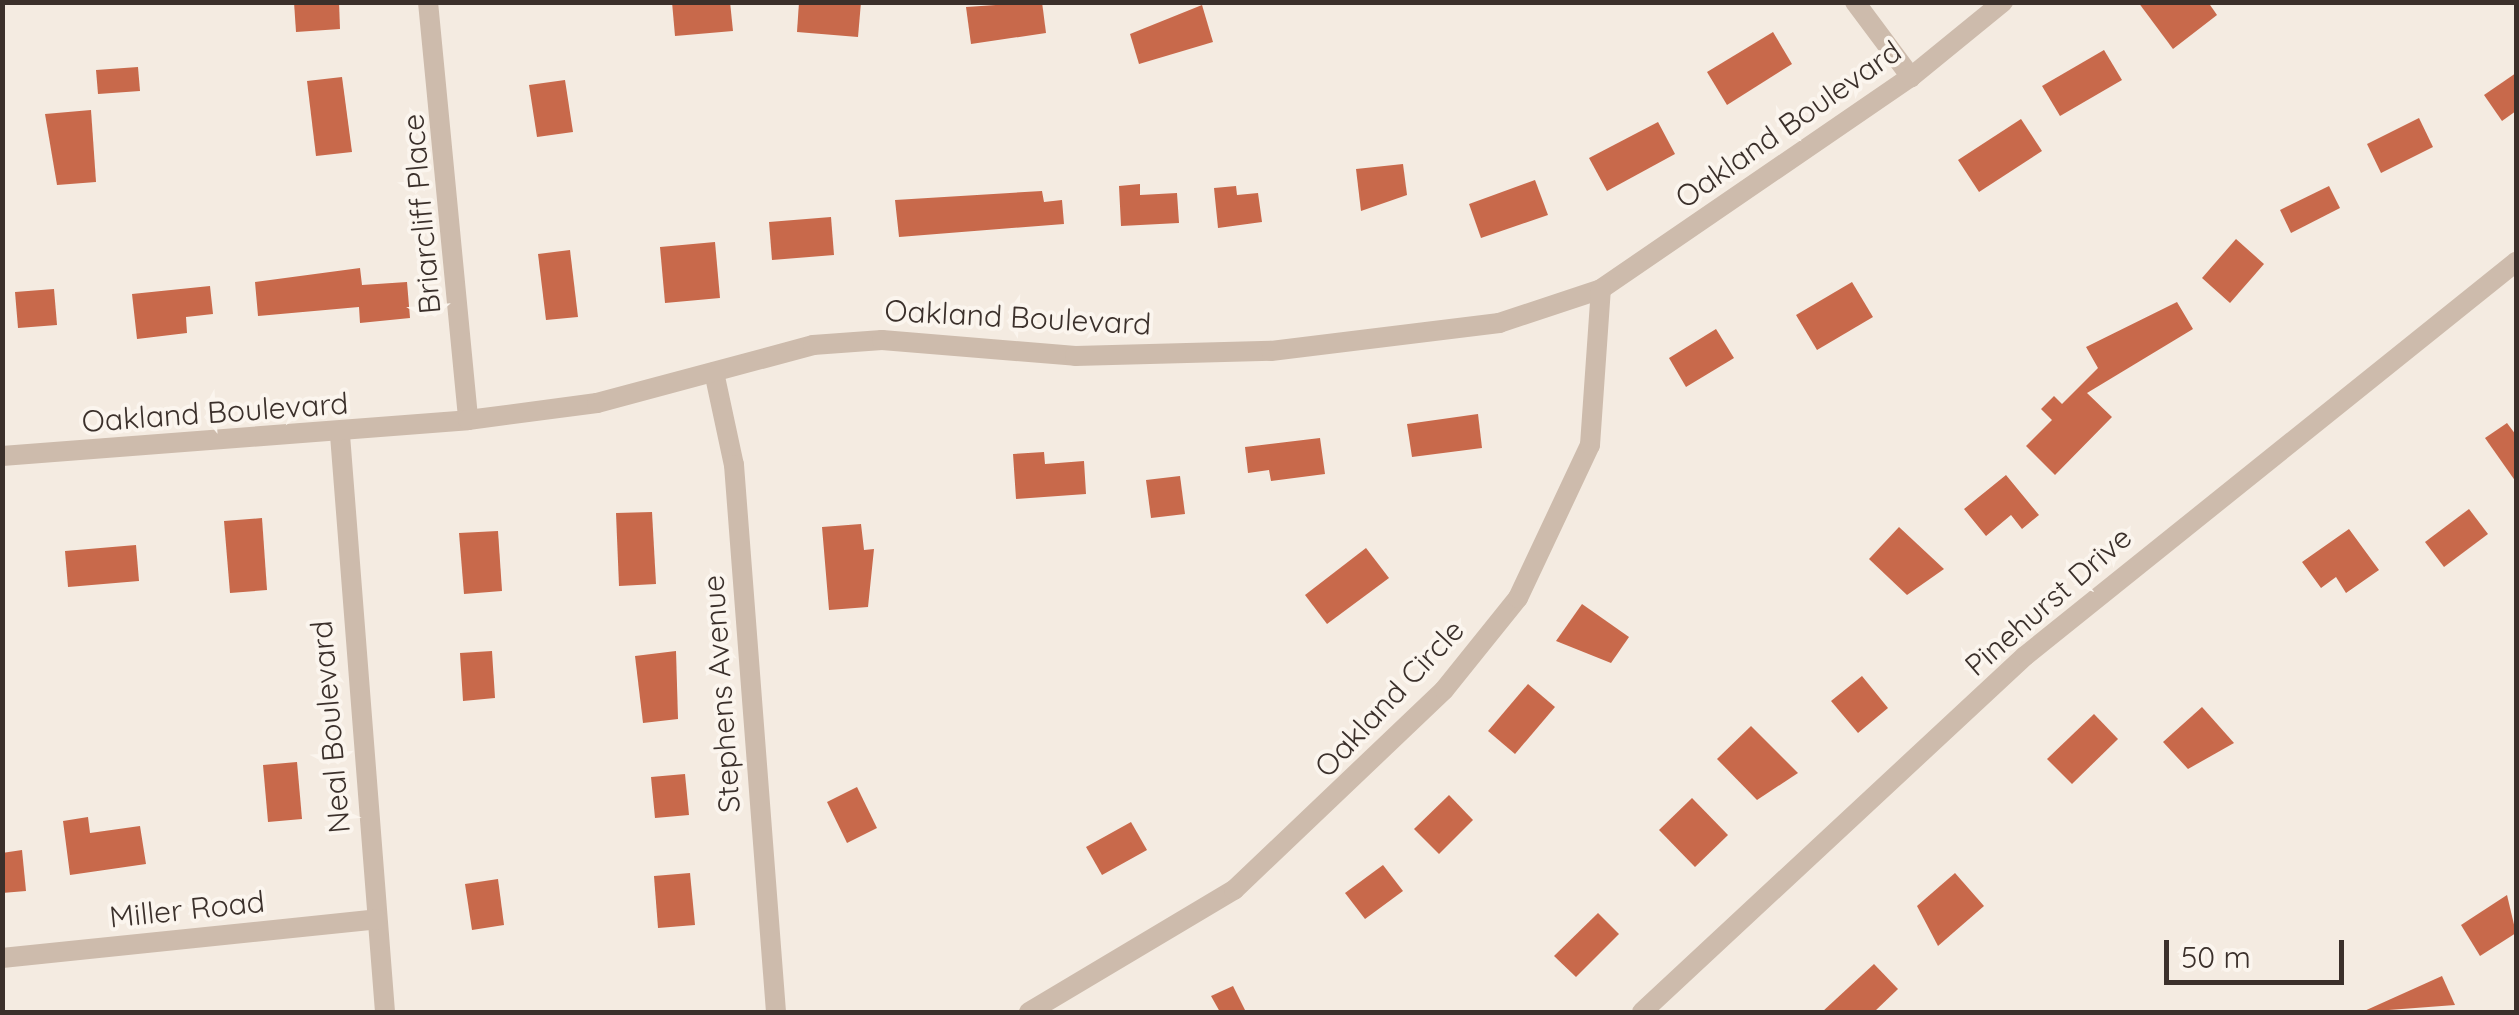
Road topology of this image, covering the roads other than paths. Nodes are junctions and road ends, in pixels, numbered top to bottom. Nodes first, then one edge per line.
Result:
1 (428, 2) edge
2 (1854, 2) edge
3 (2002, 2) edge
4 (1910, 77) junction
5 (2516, 262) edge
6 (1601, 289) junction
7 (714, 372) junction
8 (468, 420) junction
9 (340, 435) junction
10 (2, 456) edge
11 (378, 919) junction
12 (2, 958) edge
13 (386, 1012) edge
14 (776, 1012) edge
15 (1028, 1012) edge
16 (1642, 1012) edge

1 - 8 street, Briarcliff Place
2 - 4 street
3 - 4 street, Oakland Boulevard
4 - 6 street, Oakland Boulevard
5 - 16 street, Pinehurst Drive
6 - 7 street, Oakland Boulevard
6 - 15 street, Oakland Circle
7 - 8 street, Oakland Boulevard
7 - 14 street, Stephens Avenue
8 - 9 street, Oakland Boulevard
9 - 10 street, Oakland Boulevard
9 - 11 street, Neal Boulevard
11 - 12 street, Miller Road
11 - 13 street, Neal Boulevard

